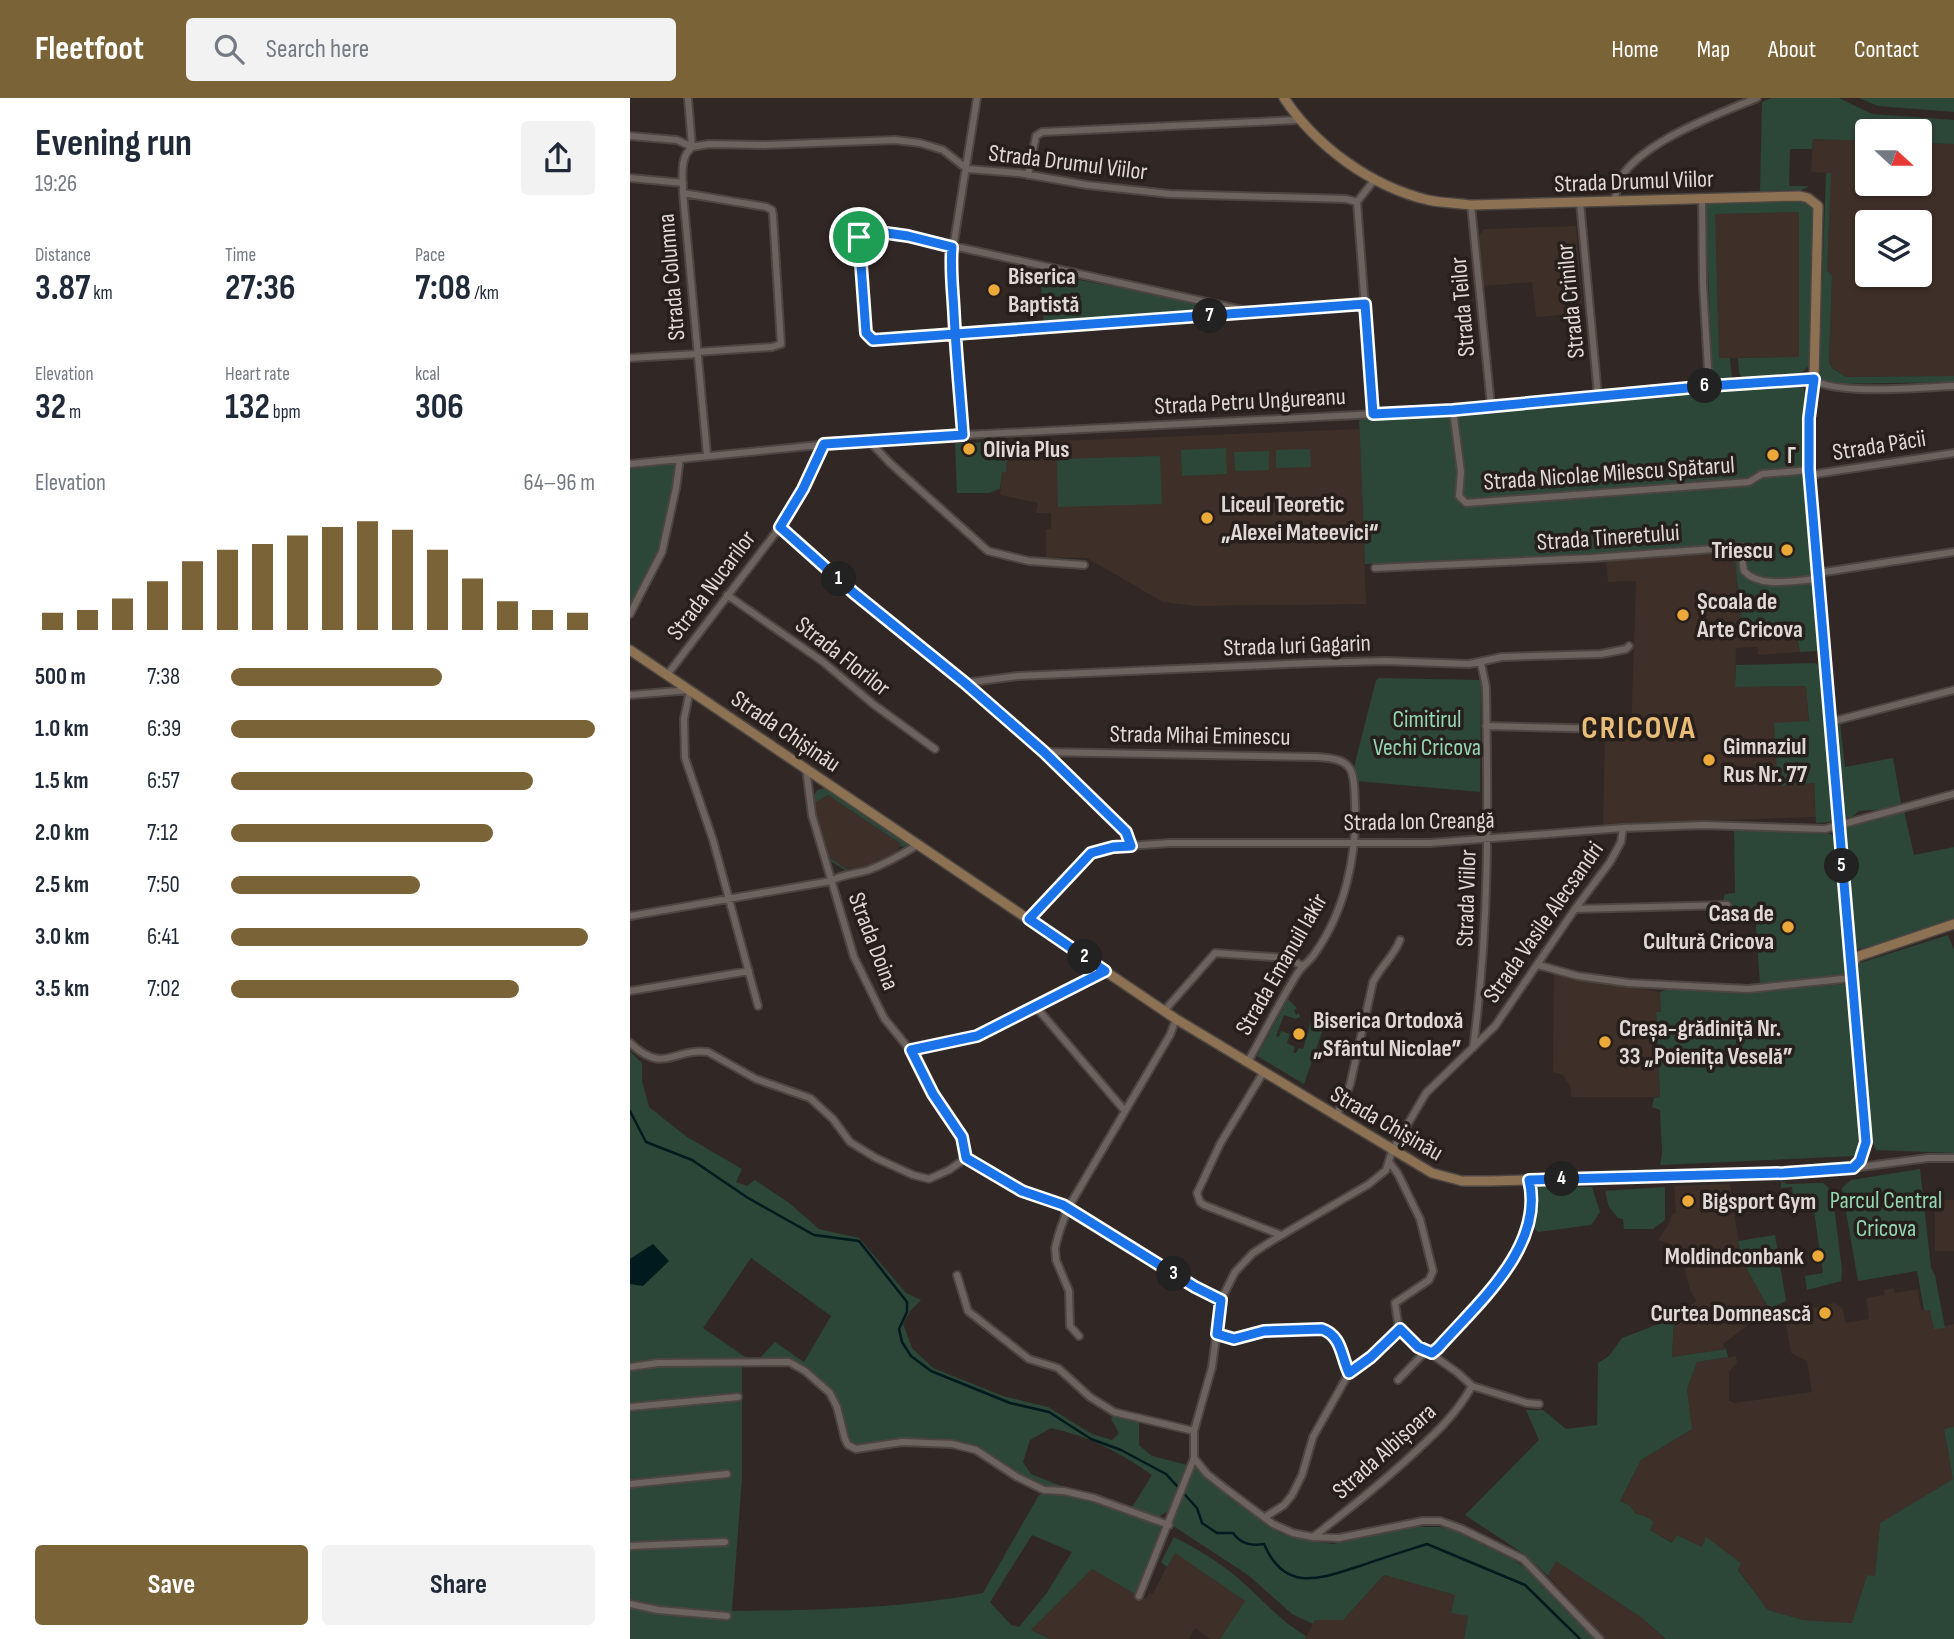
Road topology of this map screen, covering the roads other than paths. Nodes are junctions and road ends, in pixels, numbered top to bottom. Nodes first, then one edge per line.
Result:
1 (688, 98) edge
2 (977, 98) edge
3 (1284, 98) edge
4 (1757, 98) edge
5 (1298, 120) junction
6 (630, 136) edge
7 (692, 147) junction
8 (967, 169) junction
9 (1028, 175) junction
10 (630, 178) edge
11 (1375, 179) junction
12 (683, 183) junction
13 (683, 193) junction
14 (1702, 198) junction
15 (1615, 201) junction
16 (1357, 202) junction
17 (1580, 202) junction
18 (1471, 205) junction
19 (952, 247) junction
20 (1365, 304) junction
21 (1256, 313) junction
22 (955, 335) junction
23 (697, 353) junction
24 (630, 358) edge
25 (1814, 379) junction
26 (1709, 386) junction
27 (1954, 386) edge
28 (1598, 396) junction
29 (1491, 406) junction
30 (1453, 410) junction
31 (1373, 414) junction
32 (963, 435) junction
33 (868, 440) junction
34 (824, 444) junction
35 (1954, 453) edge
36 (706, 455) junction
37 (680, 459) junction
38 (630, 464) edge
39 (1809, 473) junction
40 (780, 527) junction
41 (1954, 552) edge
42 (1084, 565) dead end
43 (1375, 568) dead end
44 (1818, 576) junction
45 (727, 595) junction
46 (630, 614) edge
47 (1629, 646) dead end
48 (630, 650) edge
49 (1481, 663) junction
50 (667, 675) junction
51 (965, 683) junction
52 (690, 690) junction
53 (1954, 690) edge
54 (630, 695) edge
55 (1830, 722) junction
56 (1486, 726) junction
57 (1626, 727) dead end
58 (935, 749) dead end
59 (1044, 752) junction
60 (806, 768) junction
61 (1350, 770) joint
62 (1954, 794) edge
63 (1839, 824) junction
64 (1623, 828) junction
65 (1488, 840) junction
66 (1354, 842) junction
67 (919, 844) junction
68 (1131, 846) junction
69 (831, 881) junction
70 (731, 900) junction
71 (1727, 905) dead end
72 (1575, 909) junction
73 (630, 915) edge
74 (1029, 919) junction
75 (1954, 924) edge
76 (1400, 940) dead end
77 (1538, 965) junction
78 (1303, 966) junction
79 (1851, 967) junction
80 (749, 971) junction
81 (1105, 971) junction
82 (1852, 978) junction
83 (630, 991) edge
84 (758, 1006) dead end
85 (1036, 1007) junction
86 (1164, 1011) junction
87 (1176, 1019) junction
88 (630, 1042) edge
89 (911, 1050) junction
90 (1473, 1050) junction
91 (1247, 1063) junction
92 (1263, 1073) junction
93 (1125, 1111) junction
94 (1336, 1117) junction
95 (1392, 1151) junction
96 (966, 1158) junction
97 (1954, 1158) edge
98 (1390, 1163) junction
99 (1853, 1168) junction
100 (1529, 1180) junction
101 (1068, 1208) junction
102 (1281, 1235) junction
103 (957, 1275) dead end
104 (1221, 1300) junction
105 (1400, 1329) junction
106 (1217, 1334) junction
107 (1079, 1336) dead end
108 (1429, 1352) junction
109 (630, 1367) edge
110 (1349, 1373) junction
111 (1398, 1380) dead end
112 (1472, 1386) junction
113 (738, 1396) dead end
114 (1539, 1404) dead end
115 (630, 1407) edge
116 (1194, 1431) junction
117 (1194, 1458) junction
118 (727, 1474) dead end
119 (630, 1484) edge
120 (1265, 1517) junction
121 (1168, 1525) junction
122 (1314, 1538) junction
123 (725, 1542) dead end
124 (630, 1546) edge
125 (1139, 1595) dead end
126 (630, 1604) edge
127 (727, 1616) dead end
128 (1600, 1639) edge

1 - 7 street, Strada Columna
2 - 8 street
3 - 5 street, Strada Drumul Viilor
4 - 15 street
5 - 9 street
5 - 11 street, Strada Drumul Viilor
6 - 7 street, Strada Drumul Viilor
7 - 8 street, Strada Drumul Viilor
7 - 12 street, Strada Columna
8 - 9 street, Strada Drumul Viilor
8 - 19 street
9 - 16 street, Strada Drumul Viilor
10 - 12 street
11 - 16 street
11 - 18 street, Strada Drumul Viilor
12 - 13 street, Strada Columna
13 - 23 street, Strada Columna
13 - 23 street
14 - 15 street, Strada Drumul Viilor
14 - 25 street, Strada Drumul Viilor
14 - 26 street
15 - 17 street, Strada Drumul Viilor
16 - 20 street
17 - 18 street, Strada Drumul Viilor
17 - 28 street, Strada Crinilor
18 - 29 street, Strada Teilor
19 - 21 street
19 - 22 street
19 - 22 street
20 - 21 street
20 - 31 street
21 - 22 street
22 - 32 street
23 - 24 street
23 - 36 street, Strada Columna
25 - 26 street, Strada Petru Ungureanu
25 - 27 street, Strada Petru Ungureanu
25 - 39 street
26 - 28 street, Strada Petru Ungureanu
28 - 29 street, Strada Petru Ungureanu
29 - 30 street, Strada Petru Ungureanu
30 - 31 street, Strada Petru Ungureanu
30 - 39 street, Strada Nicolae Milescu Spătarul
31 - 32 street, Strada Petru Ungureanu
32 - 33 street, Strada Petru Ungureanu
33 - 34 street, Strada Petru Ungureanu
33 - 42 street
34 - 36 street, Strada Petru Ungureanu
34 - 40 street, Strada Nucarilor
35 - 39 street, Strada Păcii
36 - 37 street, Strada Petru Ungureanu
37 - 38 street, Strada Petru Ungureanu
37 - 46 street
39 - 44 street
40 - 45 street, Strada Nucarilor
40 - 51 street
41 - 44 street
43 - 44 street, Strada Tineretului
44 - 55 street
45 - 50 street, Strada Nucarilor
45 - 58 street, Strada Florilor
47 - 49 street, Strada Iuri Gagarin
48 - 50 street, Strada Chișinău
49 - 51 street, Strada Iuri Gagarin
49 - 56 street, Strada Viilor
50 - 52 street, Strada Chișinău
51 - 59 street
52 - 54 street
52 - 60 street, Strada Chișinău
52 - 70 street
53 - 55 street
55 - 63 street
56 - 57 street
56 - 65 street, Strada Viilor
59 - 61 street, Strada Mihai Eminescu
59 - 68 street
60 - 67 street, Strada Chișinău
60 - 69 street, Strada Doina
61 - 66 street, Strada Emanuil Iakir
62 - 63 street, Strada Ion Creangă
63 - 64 street, Strada Ion Creangă
63 - 79 street
64 - 65 street, Strada Ion Creangă
64 - 72 street, Strada Vasile Alecsandri
65 - 66 street, Strada Ion Creangă
65 - 90 street, Strada Viilor
66 - 68 street, Strada Ion Creangă
66 - 78 street, Strada Emanuil Iakir
67 - 69 street
67 - 74 street, Strada Chișinău
68 - 74 street, Strada Ion Creangă
69 - 70 street, Strada Doina
69 - 89 street, Strada Doina
70 - 73 street, Strada Doina
70 - 80 street
71 - 72 street
72 - 77 street, Strada Vasile Alecsandri
74 - 81 street, Strada Chișinău
75 - 79 street
76 - 94 street
77 - 82 street
77 - 90 street, Strada Vasile Alecsandri
78 - 86 street
78 - 91 street, Strada Emanuil Iakir
79 - 82 street
80 - 83 street
80 - 84 street
81 - 85 street
81 - 86 street, Strada Chișinău
82 - 99 street
85 - 89 street
85 - 93 street
86 - 87 street, Strada Chișinău
87 - 91 street, Strada Chișinău
87 - 93 street
88 - 96 street
89 - 96 street, Strada Doina
90 - 95 street, Strada Vasile Alecsandri
91 - 92 street, Strada Chișinău
92 - 94 street, Strada Chișinău
92 - 102 street
93 - 101 street
94 - 95 street, Strada Chișinău
95 - 98 street, Strada Vasile Alecsandri
95 - 100 street, Strada Chișinău
96 - 101 street
97 - 99 street, Strada Chișinău
98 - 102 street
98 - 105 street
99 - 100 street, Strada Chișinău
100 - 108 street
101 - 104 street
101 - 107 street
102 - 104 street
103 - 116 street
104 - 106 street
105 - 108 street
105 - 110 street
106 - 110 street
106 - 116 street
108 - 111 street
108 - 112 street
109 - 121 street
110 - 120 street
112 - 114 street
112 - 122 street, Strada Albișoara
113 - 115 street
116 - 117 street
117 - 120 street
117 - 121 street
118 - 119 street
120 - 122 street
121 - 125 street
122 - 128 street
123 - 124 street
126 - 127 street

